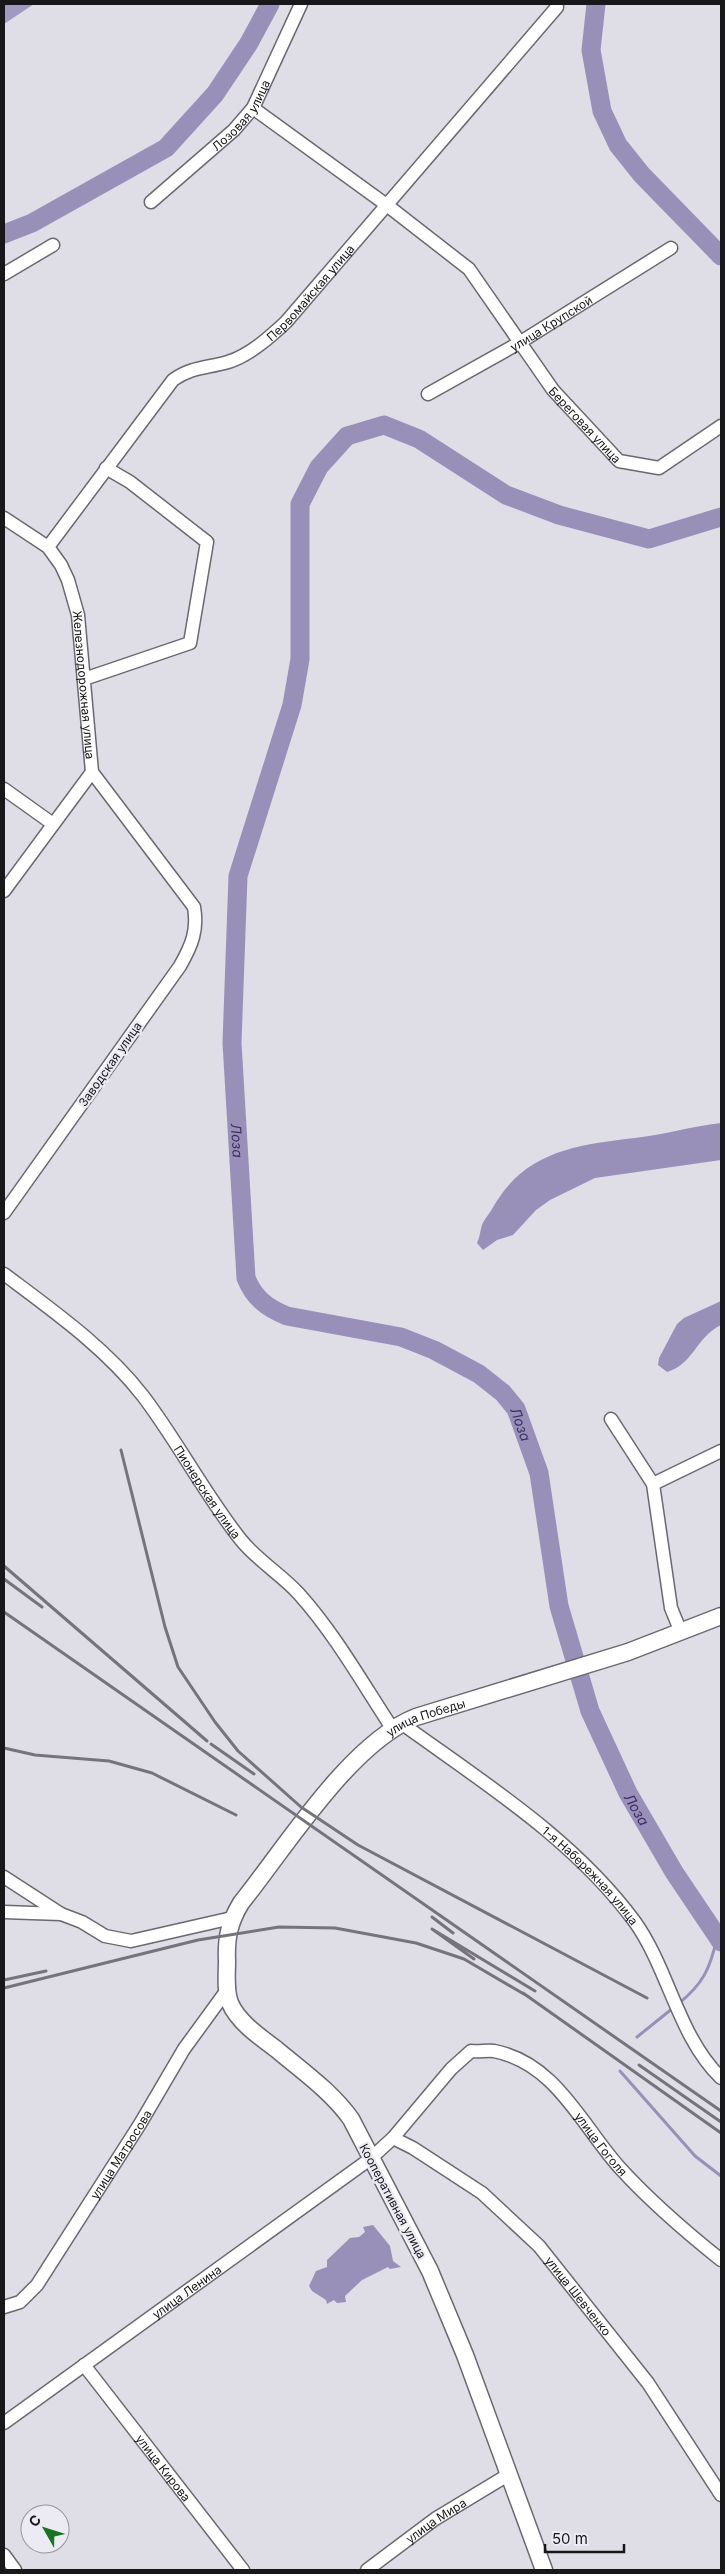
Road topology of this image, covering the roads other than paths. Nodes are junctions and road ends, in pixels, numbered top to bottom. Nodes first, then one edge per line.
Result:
1 (301, 4) edge
2 (557, 7) dead end
3 (252, 108) junction
4 (151, 202) dead end
5 (388, 206) junction
6 (52, 246) dead end
7 (671, 248) dead end
8 (4, 274) edge
9 (518, 343) junction
10 (428, 394) dead end
11 (721, 426) edge
12 (106, 468) junction
13 (4, 518) edge
14 (48, 547) junction
15 (84, 679) junction
16 (92, 772) junction
17 (4, 789) edge
18 (53, 824) junction
19 (4, 891) edge
20 (194, 907) joint
21 (4, 1213) edge
22 (4, 1274) edge
23 (611, 1420) dead end
24 (721, 1451) edge
25 (653, 1484) junction
26 (721, 1616) edge
27 (680, 1630) junction
28 (397, 1726) junction
29 (262, 1876) joint
30 (4, 1877) edge
31 (4, 1912) edge
32 (61, 1914) junction
33 (232, 1918) junction
34 (227, 1990) junction
35 (471, 2051) joint
36 (721, 2078) edge
37 (393, 2138) junction
38 (370, 2159) junction
39 (721, 2260) edge
40 (4, 2307) edge
41 (84, 2365) junction
42 (4, 2423) edge
43 (508, 2475) junction
44 (721, 2496) edge
45 (4, 2555) edge
46 (15, 2570) edge
47 (243, 2570) edge
48 (367, 2570) edge
49 (544, 2570) edge

1 - 3 street, Лозовая улица
2 - 5 street, Первомайская улица
3 - 4 street, Лозовая улица
3 - 5 street, Береговая улица
5 - 9 street, Береговая улица
5 - 12 street, Первомайская улица
6 - 8 street
7 - 9 street, улица Крупской
9 - 10 street, улица Крупской
9 - 11 street, Береговая улица
12 - 14 street, Первомайская улица
12 - 15 street
13 - 14 street, Железнодорожная улица
14 - 15 street, Железнодорожная улица
15 - 16 street, Железнодорожная улица
16 - 18 street
16 - 20 street, Железнодорожная улица
17 - 18 street
18 - 19 street
20 - 21 street, Заводская улица
22 - 28 street, Пионерская улица
23 - 25 street
24 - 25 street
25 - 27 street
26 - 27 main road
27 - 28 main road, улица Победы
28 - 29 main road, улица Победы
28 - 36 street, 1-я Набережная улица
29 - 33 main road, Кооперативная улица
30 - 32 street
31 - 32 street
32 - 33 street
33 - 34 main road, Кооперативная улица
34 - 38 main road, Кооперативная улица
34 - 40 street, улица Матросова
35 - 37 street, улица Ленина
35 - 39 street, улица Гоголя
37 - 38 street, улица Ленина
37 - 44 street, улица Шевченко
38 - 41 street, улица Ленина
38 - 43 main road, Кооперативная улица
41 - 42 street, улица Ленина
41 - 47 street, улица Кирова
43 - 48 street, улица Мира
43 - 49 main road, Кооперативная улица
45 - 46 street

